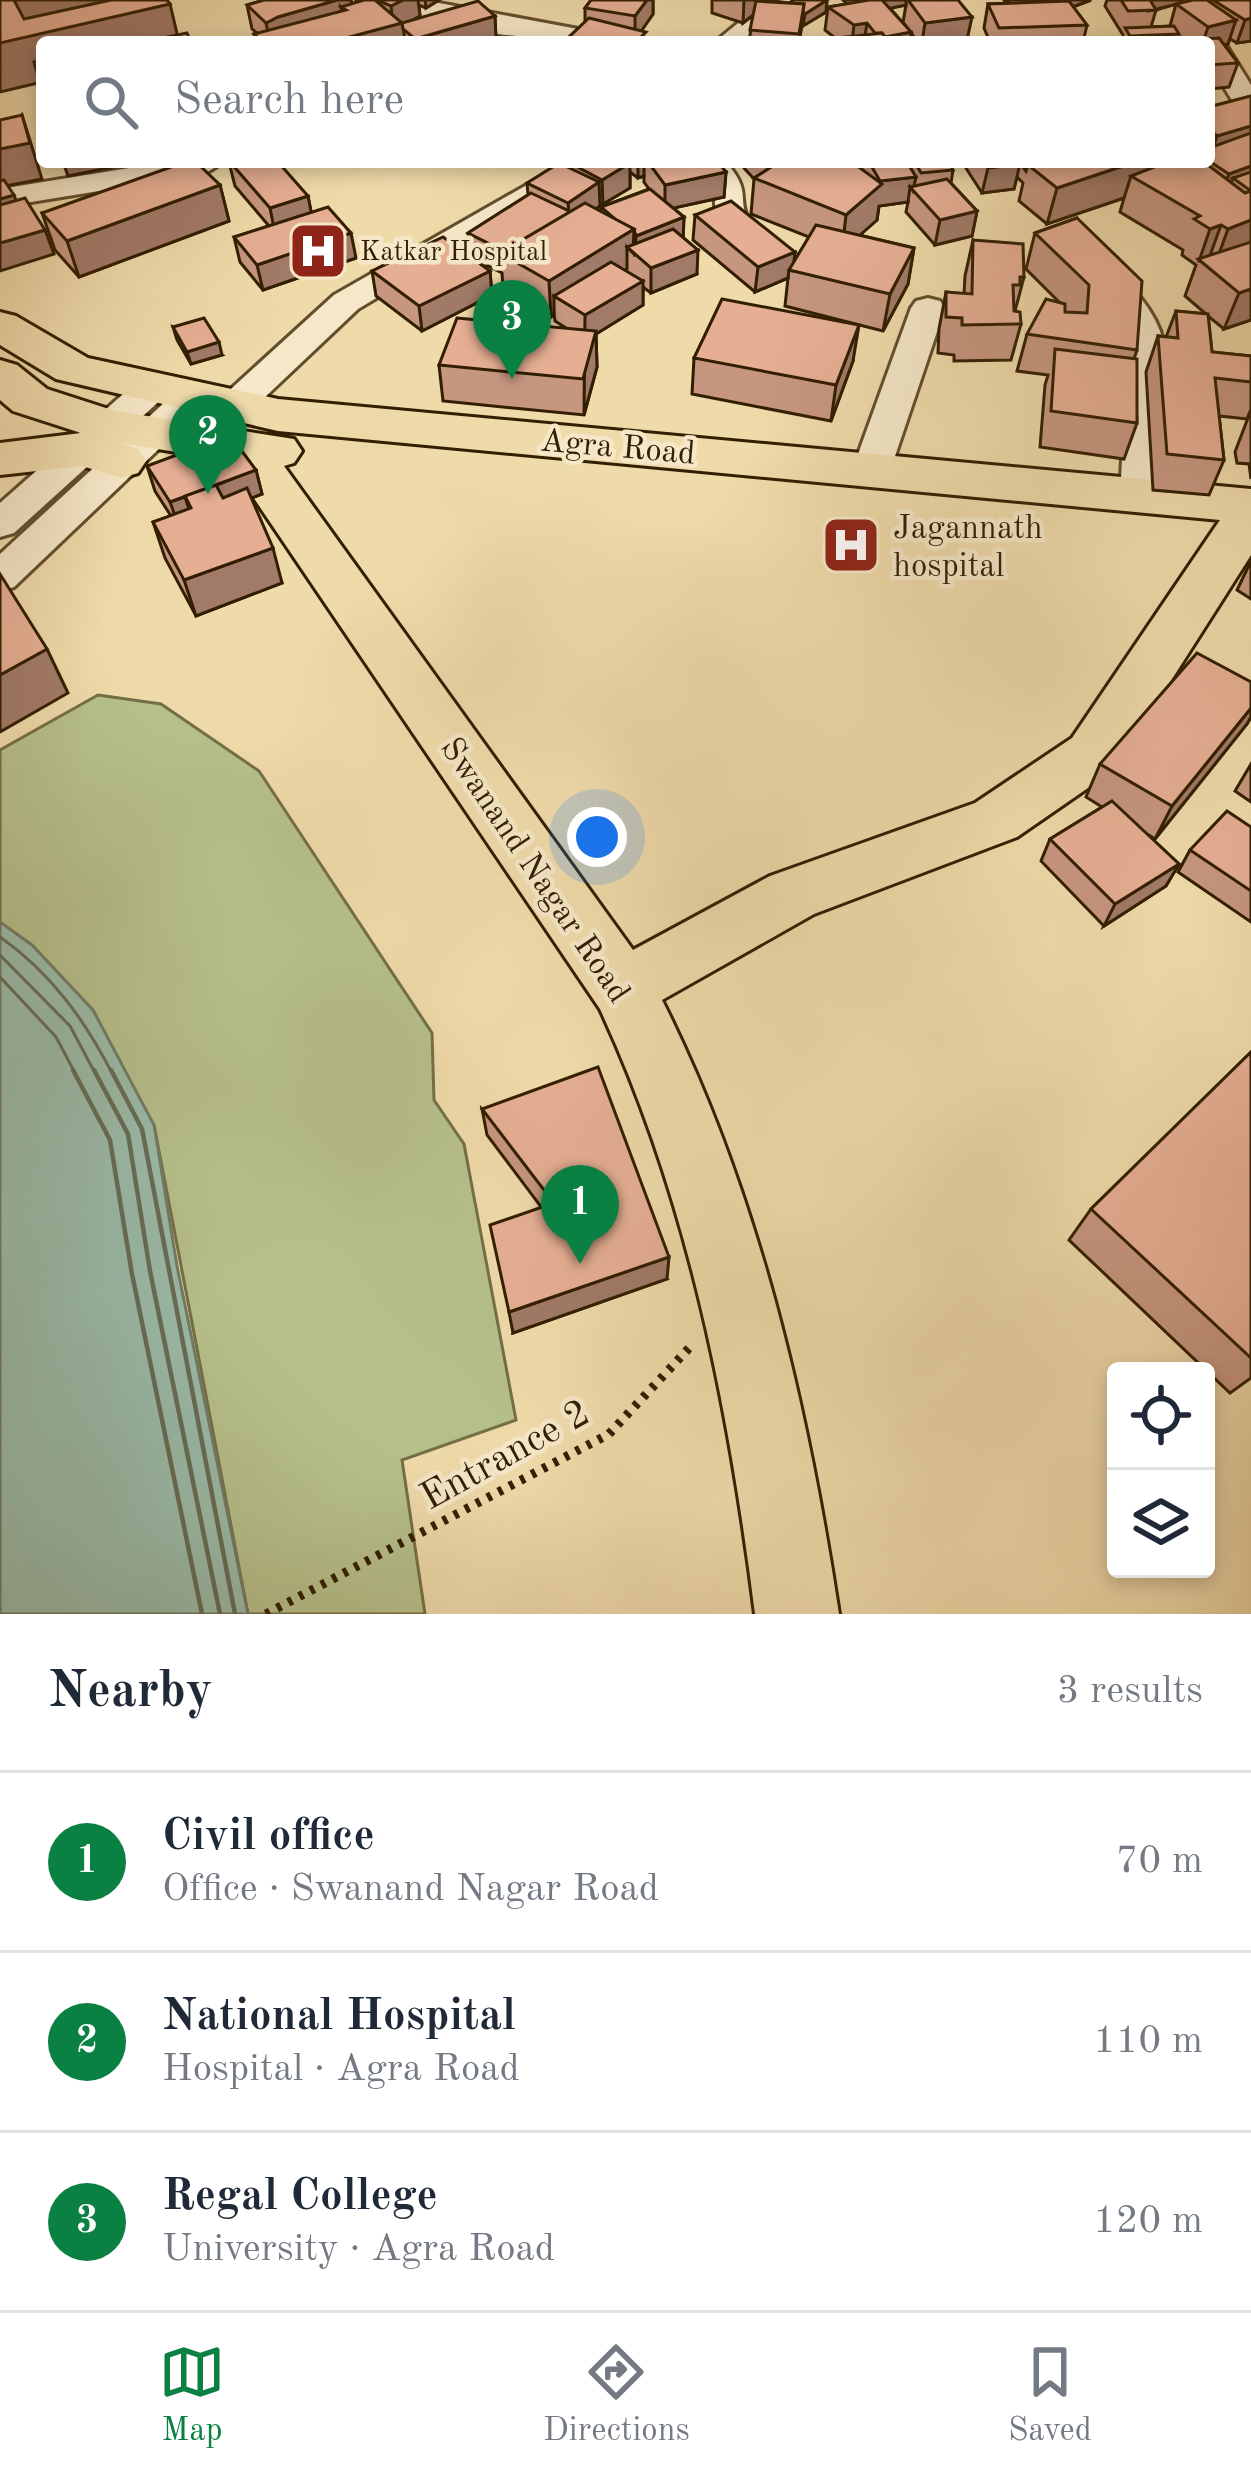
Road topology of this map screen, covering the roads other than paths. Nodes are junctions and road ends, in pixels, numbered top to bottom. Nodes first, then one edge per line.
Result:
1 (400, 0) edge
2 (783, 0) edge
3 (530, 30) junction
4 (513, 36) edge
5 (568, 36) edge
6 (737, 36) edge
7 (1251, 44) edge
8 (1215, 51) edge
9 (1215, 56) edge
10 (1251, 109) edge
11 (185, 168) edge
12 (580, 168) edge
13 (715, 168) edge
14 (0, 198) edge
15 (765, 250) edge
16 (1079, 258) edge
17 (928, 308) dead end
18 (0, 326) edge
19 (0, 375) edge
20 (143, 438) junction
21 (0, 459) edge
22 (872, 468) junction
23 (0, 486) edge
24 (1139, 495) junction
25 (1248, 521) edge
26 (0, 524) edge
27 (0, 577) edge
28 (623, 989) junction
29 (797, 1614) edge

1 - 3 street
2 - 6 street
3 - 4 street
3 - 5 street
7 - 8 street
9 - 10 street
11 - 14 street
12 - 20 street
13 - 15 street
16 - 24 street
17 - 22 street
18 - 20 main road, Agra Road
19 - 20 main road, Agra Road
20 - 21 main road
20 - 22 main road, Agra Road
20 - 23 main road
20 - 25 main road, Agra Road
20 - 26 street
20 - 27 street
20 - 28 main road, Swanand Nagar Road
22 - 24 main road, Agra Road
24 - 25 main road, Agra Road
25 - 28 main road
28 - 29 main road, Swanand Nagar Road

